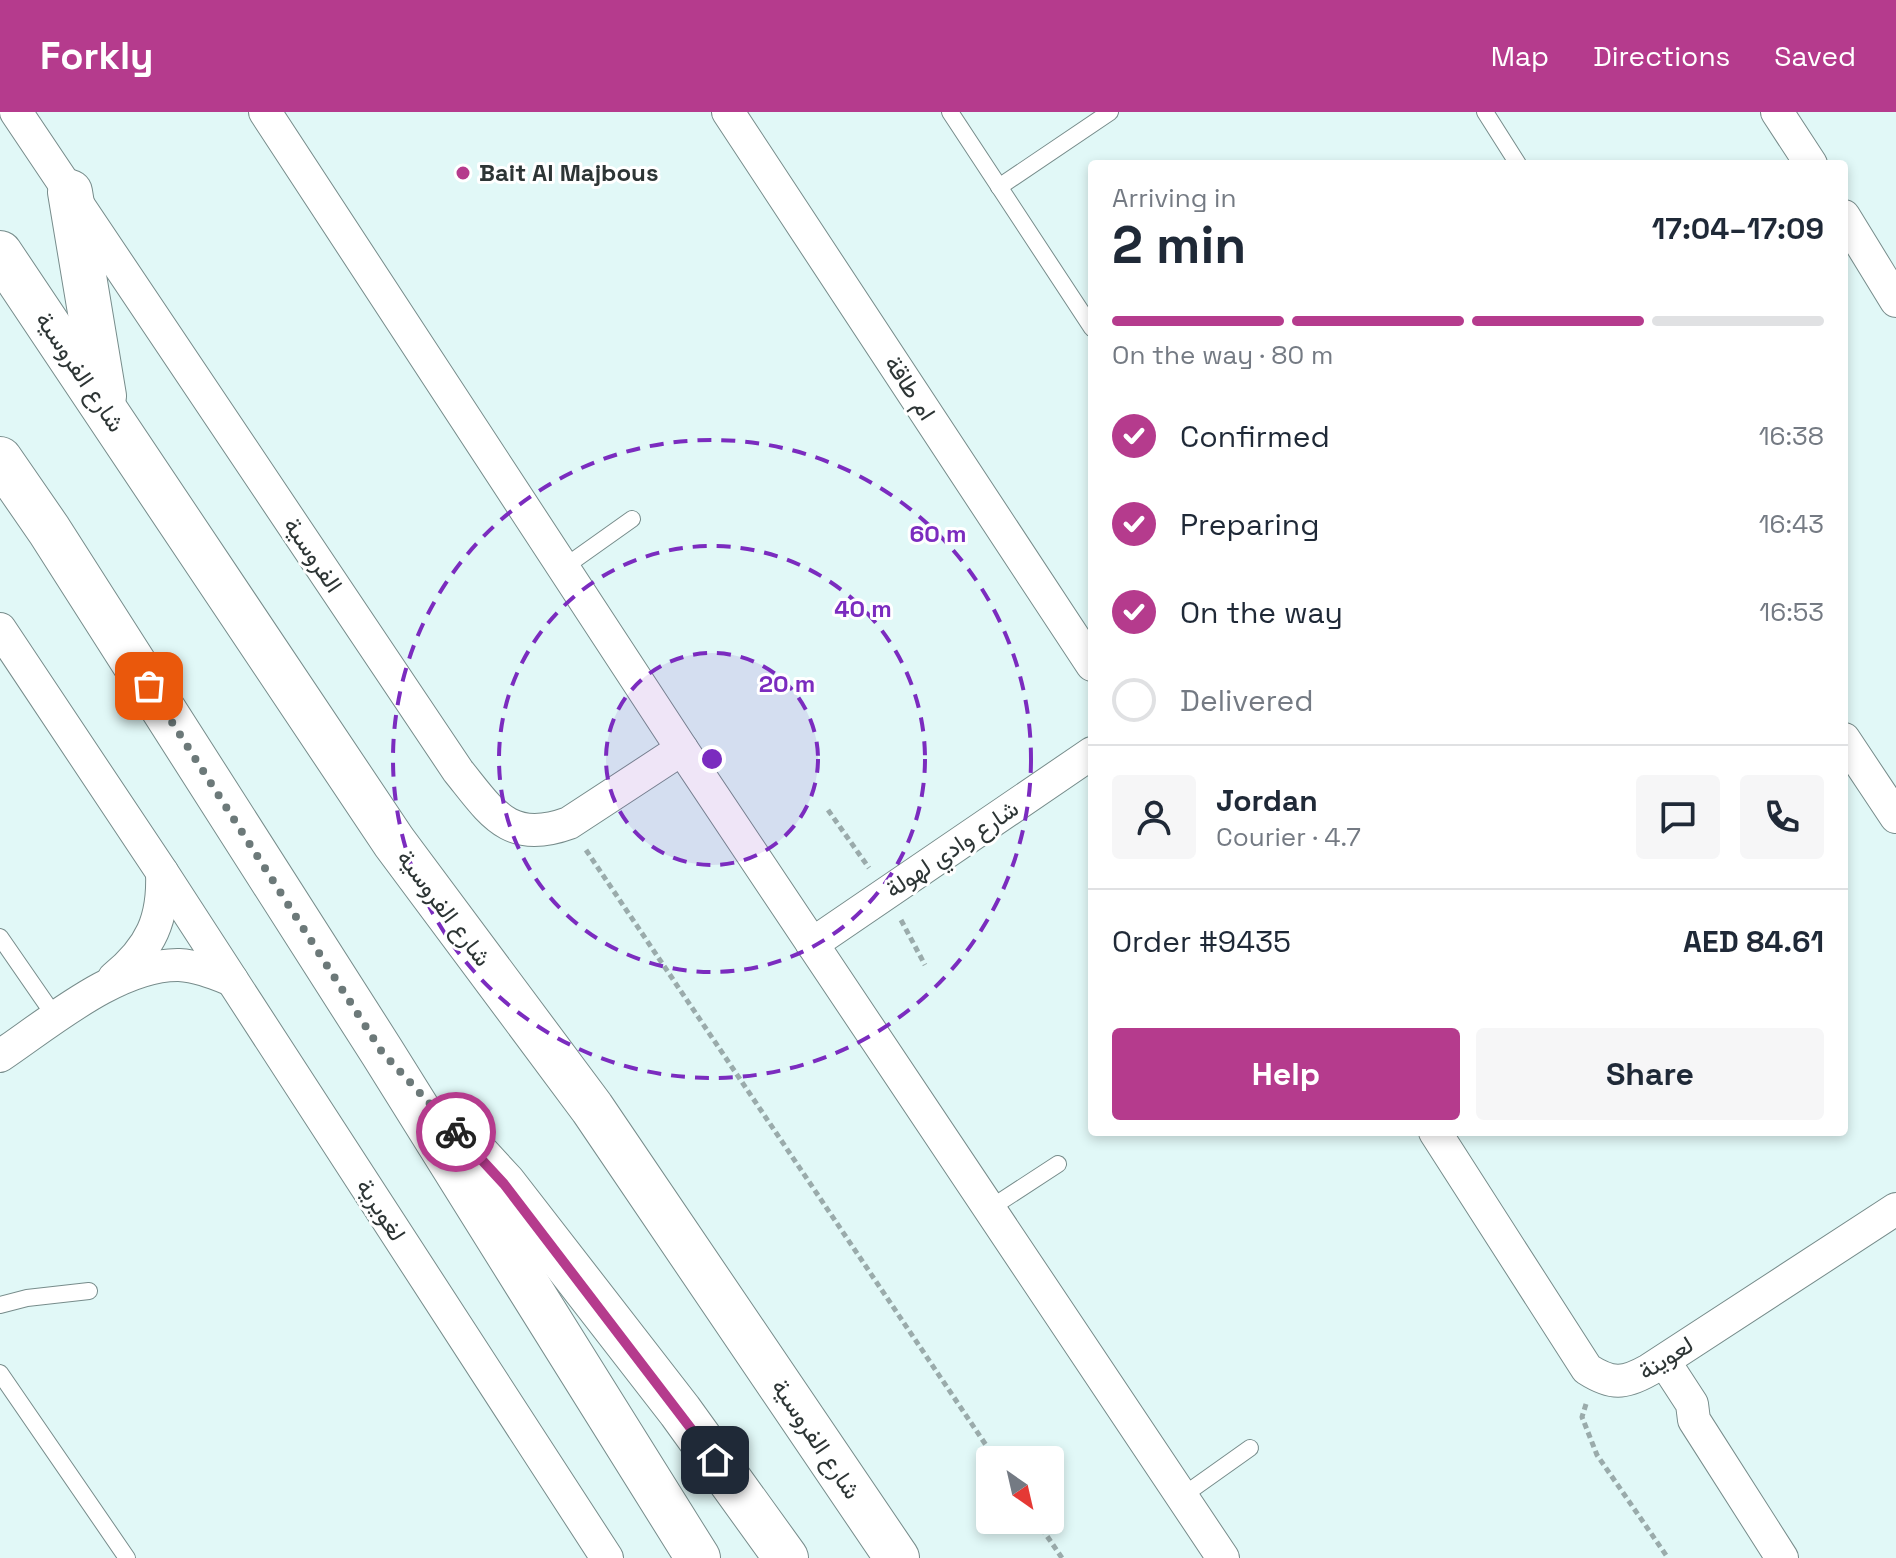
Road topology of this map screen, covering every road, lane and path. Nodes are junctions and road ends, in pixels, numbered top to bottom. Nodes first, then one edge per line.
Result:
1 (16, 112) edge
2 (265, 112) edge
3 (728, 112) edge
4 (950, 112) edge
5 (1110, 112) edge
6 (1485, 112) edge
7 (1777, 112) edge
8 (1515, 160) edge
9 (1808, 160) edge
10 (999, 187) junction
11 (70, 192) junction
12 (1848, 230) edge
13 (0, 253) edge
14 (1896, 301) edge
15 (1088, 322) edge
16 (106, 410) junction
17 (0, 459) edge
18 (632, 519) dead end
19 (563, 568) junction
20 (0, 629) edge
21 (1088, 659) edge
22 (1848, 745) edge
23 (682, 749) junction
24 (1088, 756) edge
25 (1896, 817) edge
26 (558, 827) junction
27 (162, 872) junction
28 (0, 937) edge
29 (812, 944) junction
30 (232, 980) junction
31 (99, 990) junction
32 (56, 1018) junction
33 (382, 1052) junction
34 (0, 1056) edge
35 (1438, 1136) edge
36 (1058, 1164) dead end
37 (989, 1209) junction
38 (1896, 1209) edge
39 (89, 1291) dead end
40 (0, 1305) edge
41 (1657, 1365) junction
42 (0, 1373) edge
43 (1604, 1380) junction
44 (986, 1446) edge
45 (1250, 1448) dead end
46 (1181, 1497) junction
47 (1046, 1534) edge
48 (127, 1558) edge
49 (607, 1558) edge
50 (698, 1558) edge
51 (786, 1558) edge
52 (897, 1558) edge
53 (1062, 1558) edge
54 (1223, 1558) edge
55 (1668, 1558) edge
56 (1782, 1558) edge

1 - 11 street, الفروسية
2 - 19 street
3 - 21 street, ام طاقة
4 - 10 lane
5 - 10 lane
6 - 8 lane
7 - 9 street
10 - 15 lane
11 - 16 highway
11 - 26 street, الفروسية
12 - 14 street
13 - 16 highway, شارع الفروسية
16 - 52 highway, شارع الفروسية
17 - 33 highway
18 - 19 lane
19 - 23 street
20 - 27 street
22 - 25 street
23 - 26 street
23 - 29 street
24 - 29 street, شارع وادي لهولة
26 - 44 path
27 - 30 street
27 - 31 street
28 - 32 lane
29 - 37 street
30 - 31 street
30 - 49 street, لغويرية
31 - 32 street
32 - 34 street
33 - 50 highway
33 - 51 highway
35 - 43 street, لعوينة
36 - 37 lane
37 - 46 street
38 - 41 street, لعوينة
39 - 40 lane
41 - 43 street, لعوينة
41 - 56 street
42 - 48 lane
43 - 55 path
45 - 46 lane
46 - 54 street
47 - 53 path

